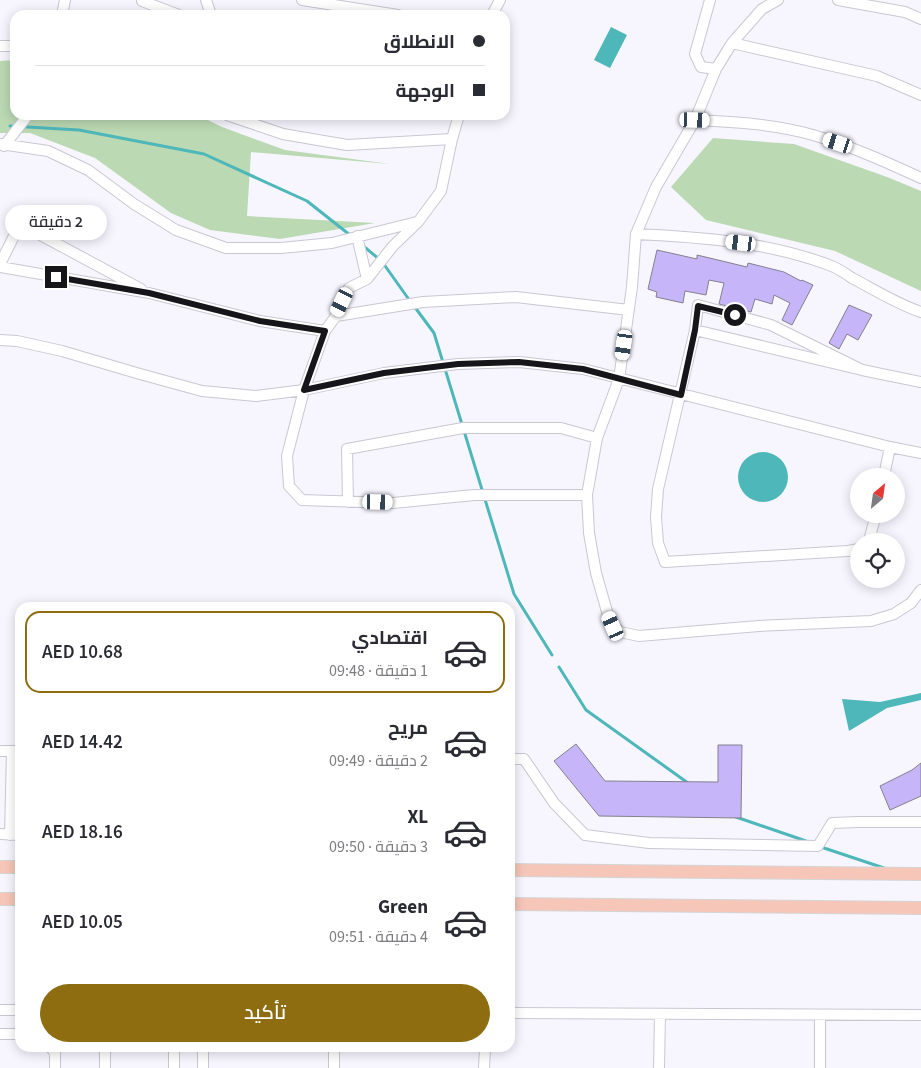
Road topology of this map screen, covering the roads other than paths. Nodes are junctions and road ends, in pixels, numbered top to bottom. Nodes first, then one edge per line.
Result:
1 (145, 0) edge
2 (302, 0) edge
3 (710, 0) edge
4 (778, 0) edge
5 (838, 0) edge
6 (357, 4) edge
7 (166, 10) edge
8 (379, 10) edge
9 (921, 19) edge
10 (732, 43) junction
11 (716, 69) junction
12 (921, 96) edge
13 (24, 120) edge
14 (241, 120) edge
15 (458, 120) edge
16 (695, 120) junction
17 (452, 139) junction
18 (2, 146) edge
19 (921, 178) edge
20 (418, 222) junction
21 (636, 234) junction
22 (357, 236) junction
23 (0, 265) edge
24 (367, 278) junction
25 (149, 293) junction
26 (629, 310) junction
27 (921, 312) edge
28 (336, 316) junction
29 (695, 330) junction
30 (325, 331) junction
31 (0, 340) edge
32 (862, 370) junction
33 (620, 379) junction
34 (921, 382) edge
35 (304, 390) junction
36 (681, 395) junction
37 (597, 438) junction
38 (890, 447) junction
39 (921, 453) edge
40 (886, 468) edge
41 (587, 495) junction
42 (348, 502) junction
43 (850, 552) edge
44 (921, 590) edge
45 (0, 751) edge
46 (15, 751) edge
47 (515, 759) edge
48 (15, 765) edge
49 (921, 822) edge
50 (10, 835) edge
51 (0, 867) edge
52 (15, 867) edge
53 (515, 870) edge
54 (921, 874) edge
55 (0, 899) edge
56 (15, 899) edge
57 (515, 904) edge
58 (921, 908) edge
59 (0, 1010) edge
60 (15, 1010) edge
61 (515, 1013) edge
62 (660, 1014) junction
63 (820, 1015) junction
64 (921, 1016) edge
65 (0, 1034) edge
66 (15, 1034) edge
67 (54, 1052) edge
68 (105, 1052) edge
69 (174, 1052) edge
70 (203, 1052) edge
71 (334, 1052) edge
72 (485, 1052) edge
73 (55, 1068) edge
74 (105, 1068) edge
75 (174, 1068) edge
76 (203, 1068) edge
77 (334, 1068) edge
78 (484, 1068) edge
79 (659, 1068) edge
80 (820, 1068) edge

1 - 7 street
2 - 6 street
3 - 11 street
4 - 10 street
5 - 9 street
6 - 8 street
10 - 11 street
10 - 12 street
11 - 16 street
13 - 18 street
14 - 17 street
15 - 17 street
16 - 19 street
16 - 21 street
17 - 20 street
18 - 22 street
20 - 22 street
20 - 24 street
21 - 26 street
21 - 27 street
22 - 24 street
23 - 25 street
23 - 25 street
24 - 28 street
25 - 30 street
26 - 28 street
26 - 33 street
28 - 30 street
29 - 32 street
29 - 32 street
29 - 36 street
30 - 35 street
31 - 35 street
32 - 34 street
33 - 35 street
33 - 36 street
33 - 37 street
35 - 42 street
36 - 38 street
36 - 43 street
37 - 41 street
37 - 42 street
38 - 39 street
38 - 40 street
41 - 42 street
41 - 44 street
45 - 46 street
47 - 49 street
48 - 50 street
51 - 52 main road
53 - 54 main road
55 - 56 main road
57 - 58 main road
59 - 60 street
61 - 62 street
62 - 63 street
62 - 79 street
63 - 64 street
63 - 80 street
65 - 66 street
67 - 73 street
68 - 74 street
69 - 75 street
70 - 76 street
71 - 77 street
72 - 78 street

